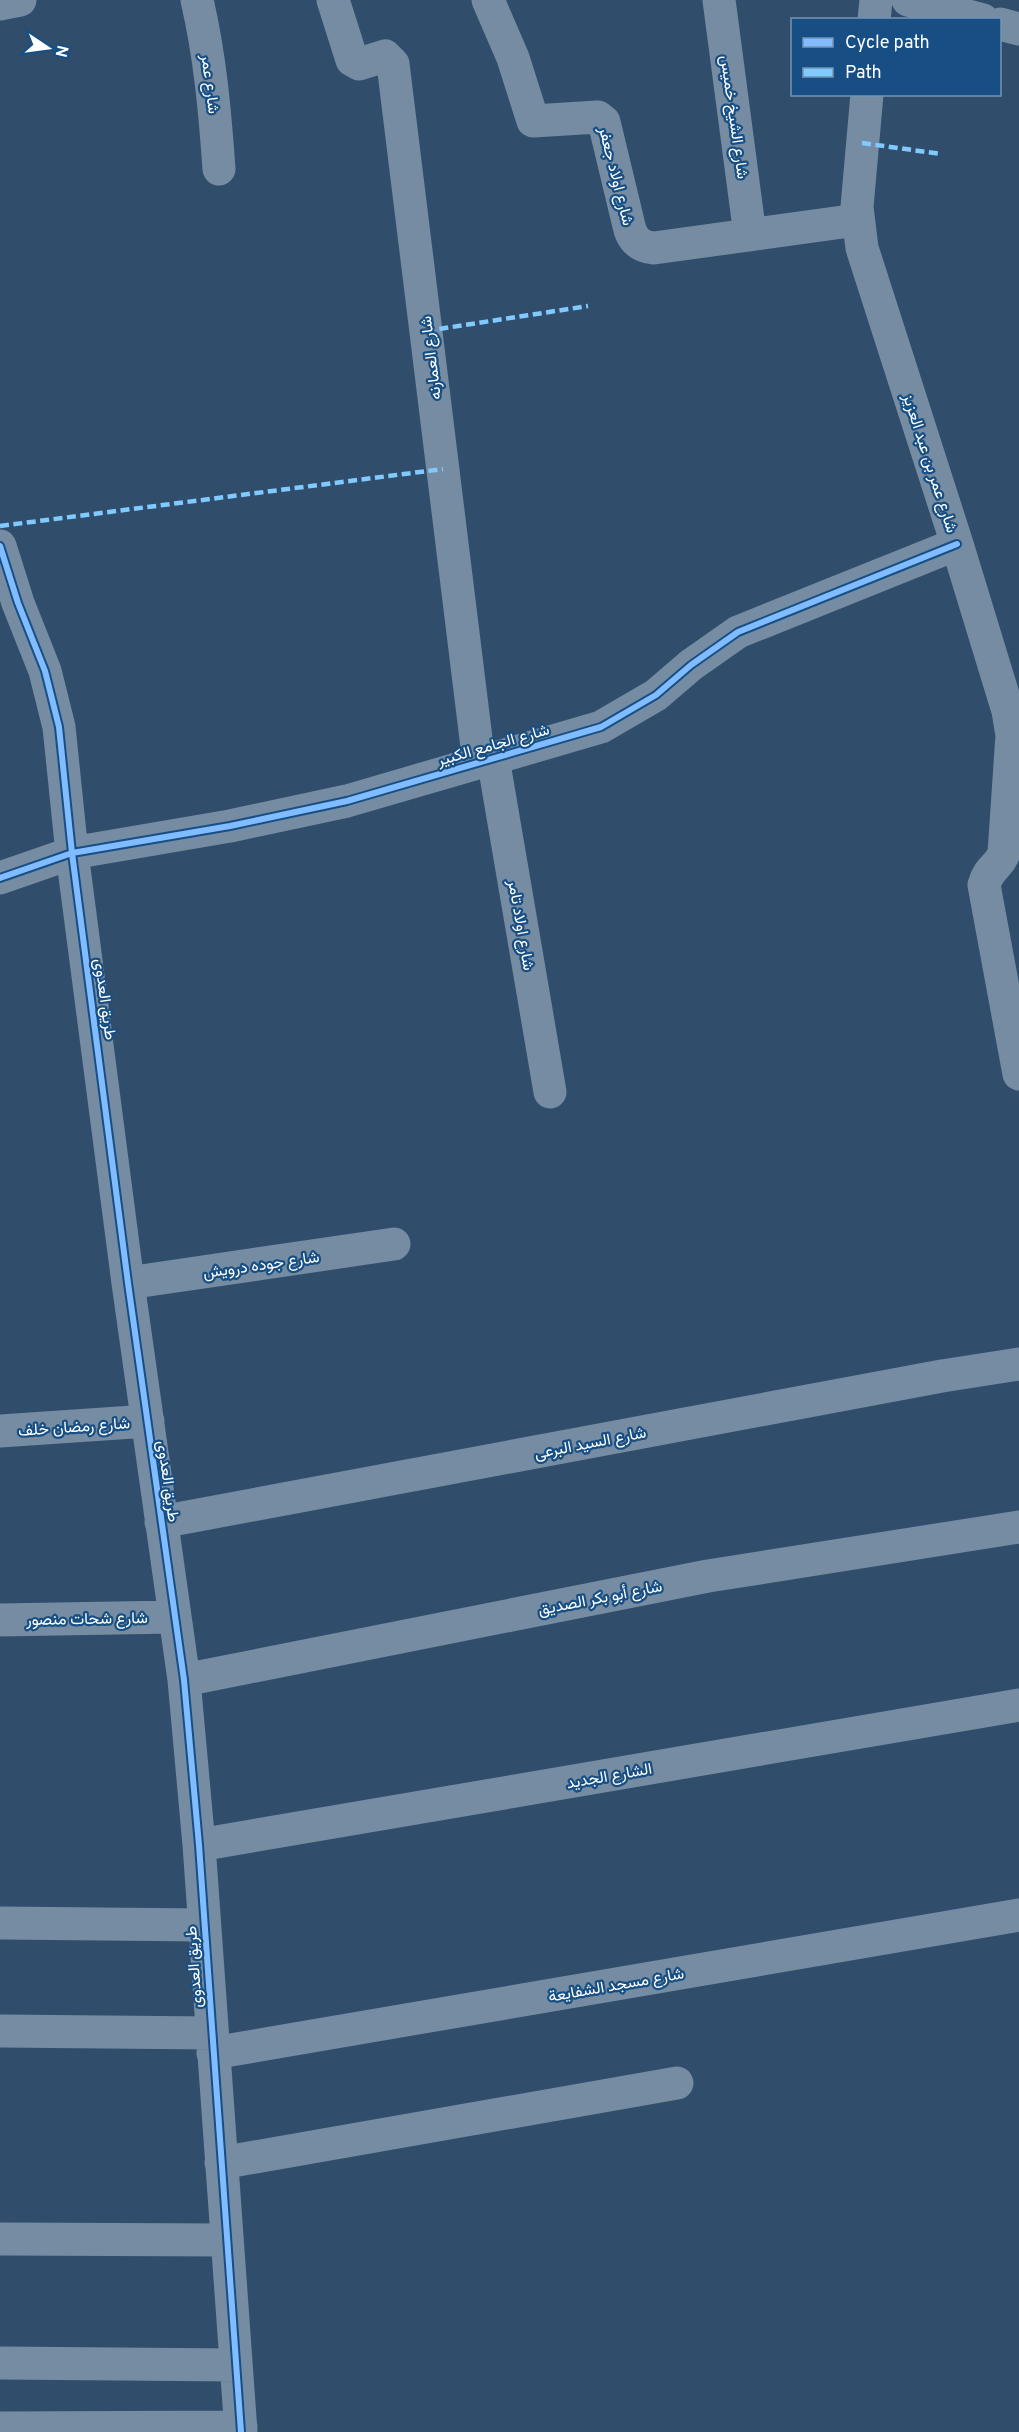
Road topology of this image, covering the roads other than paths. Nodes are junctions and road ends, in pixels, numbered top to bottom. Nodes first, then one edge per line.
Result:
1 (20, 0) edge
2 (197, 0) edge
3 (333, 0) edge
4 (488, 0) edge
5 (719, 0) edge
6 (876, 0) edge
7 (908, 0) edge
8 (0, 4) edge
9 (874, 18) edge
10 (976, 18) edge
11 (1001, 24) edge
12 (1019, 29) edge
13 (867, 96) edge
14 (219, 169) dead end
15 (857, 220) junction
16 (750, 235) junction
17 (957, 544) junction
18 (0, 546) edge
19 (1007, 665) edge
20 (486, 761) junction
21 (72, 853) junction
22 (0, 878) edge
23 (1019, 1074) edge
24 (550, 1092) dead end
25 (394, 1244) dead end
26 (128, 1283) junction
27 (1019, 1364) edge
28 (148, 1421) junction
29 (0, 1431) edge
30 (161, 1522) junction
31 (1019, 1527) edge
32 (174, 1617) junction
33 (0, 1620) edge
34 (184, 1680) junction
35 (1019, 1704) edge
36 (199, 1845) junction
37 (1019, 1915) edge
38 (0, 1923) edge
39 (204, 1925) junction
40 (0, 2031) edge
41 (212, 2043) junction
42 (677, 2083) dead end
43 (221, 2163) junction
44 (0, 2239) edge
45 (227, 2240) junction
46 (0, 2363) edge
47 (236, 2365) junction
48 (0, 2428) edge
49 (241, 2429) edge

1 - 8 street
2 - 14 street, شارع عمر
3 - 20 street, شارع العمارنه
4 - 16 street, شارع اولاد جعفر
5 - 16 street, شارع الشيخ خميس
6 - 9 street
7 - 10 street
11 - 12 street
13 - 15 street, شارع عمر بن عبد العزيز
15 - 16 street, شارع اولاد جعفر
15 - 17 street, شارع عمر بن عبد العزيز
17 - 19 street, شارع عمر بن عبد العزيز
17 - 20 street, شارع الجامع الكبير
18 - 21 street, طريق العدوى
19 - 23 street, شارع عمر بن عبد العزيز
20 - 21 street, شارع الجامع الكبير
20 - 24 street, شارع اولاد تامر
21 - 22 street, شارع الجامع الكبير
21 - 26 street, طريق العدوى
25 - 26 street, شارع جوده درويش
26 - 28 street, طريق العدوى
27 - 30 street, شارع السيد البرعى
28 - 29 street, شارع رمضان خلف
28 - 30 street, طريق العدوى
30 - 32 street, طريق العدوى
31 - 34 street, شارع أبو بكر الصديق
32 - 33 street, شارع شحات منصور
32 - 34 street, طريق العدوى
34 - 36 street, طريق العدوى
35 - 36 street, الشارع الجديد
36 - 39 street, طريق العدوى
37 - 41 street, شارع مسجد الشفايعة
38 - 39 street
39 - 41 street, طريق العدوى
40 - 41 street, شارع مسجد الشفايعة
41 - 43 street, طريق العدوى
42 - 43 street
43 - 45 street, طريق العدوى
44 - 45 street
45 - 47 street, طريق العدوى
46 - 47 street
47 - 49 street, طريق العدوى
48 - 49 street

